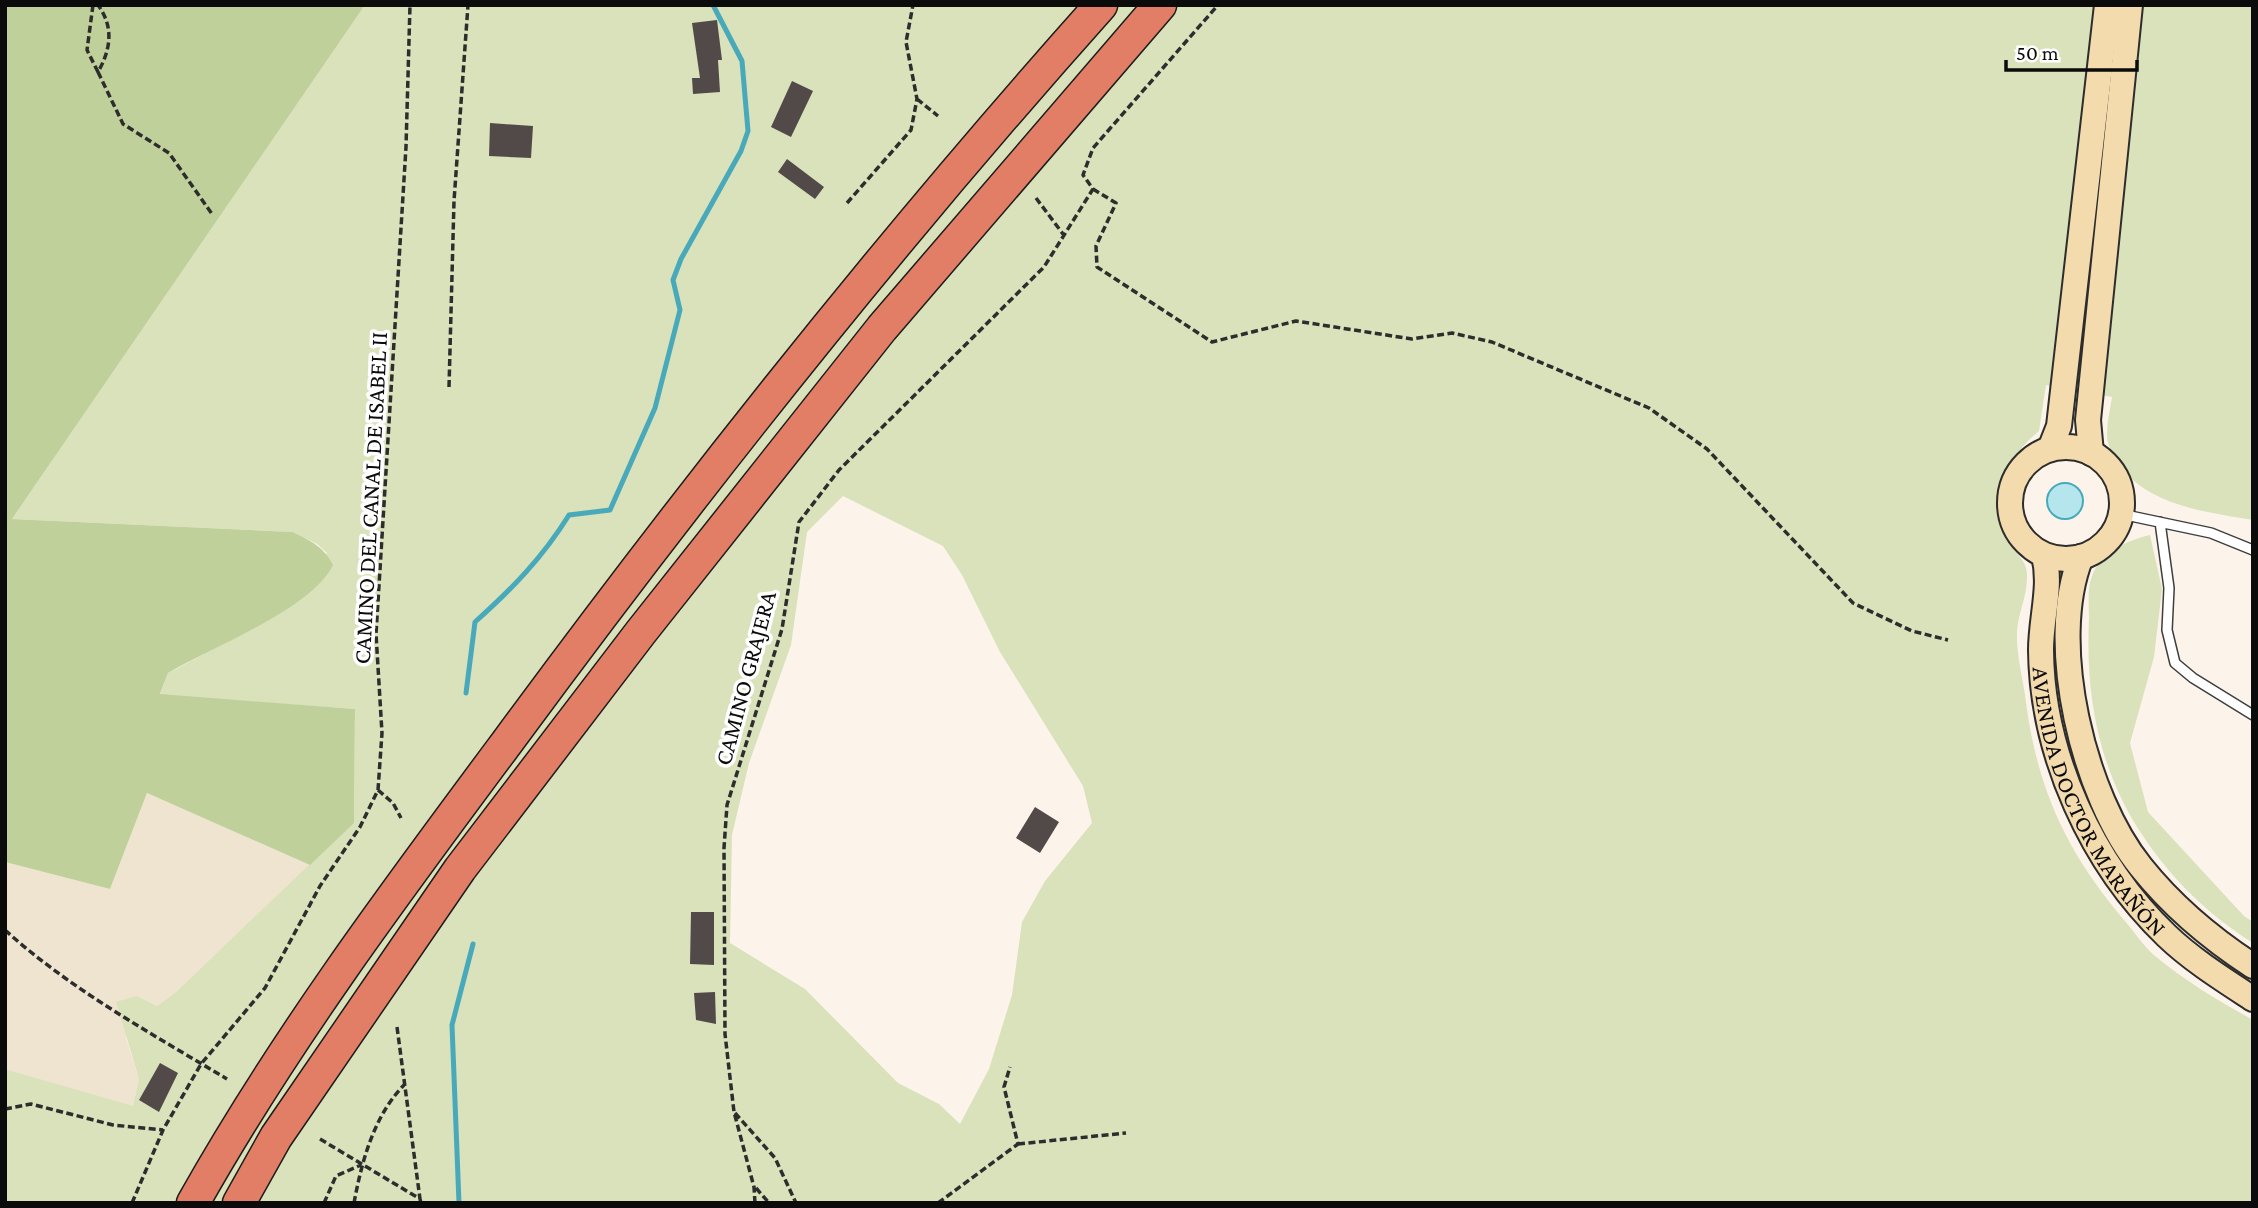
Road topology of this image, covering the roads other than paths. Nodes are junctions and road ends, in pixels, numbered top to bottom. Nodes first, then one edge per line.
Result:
1 (1086, 5) edge
2 (1101, 5) edge
3 (1160, 5) edge
4 (1181, 5) edge
5 (2107, 5) edge
6 (2130, 5) edge
7 (999, 119) junction
8 (1060, 120) junction
9 (2050, 449) junction
10 (2091, 453) junction
11 (2121, 514) junction
12 (2160, 522) junction
13 (2253, 550) edge
14 (2044, 555) junction
15 (2081, 558) junction
16 (2253, 715) edge
17 (2253, 966) edge
18 (2253, 999) edge
19 (193, 1203) edge
20 (239, 1203) edge

1 - 7 highway
2 - 7 highway
3 - 8 highway
4 - 8 highway
5 - 9 street
6 - 10 street
7 - 19 highway
8 - 20 highway
9 - 10 street
9 - 14 street
10 - 11 street
11 - 12 lane
11 - 15 street
12 - 13 lane
12 - 16 lane
14 - 15 street
14 - 18 street, AVENIDA DOCTOR MARAÑÓN
15 - 17 street

